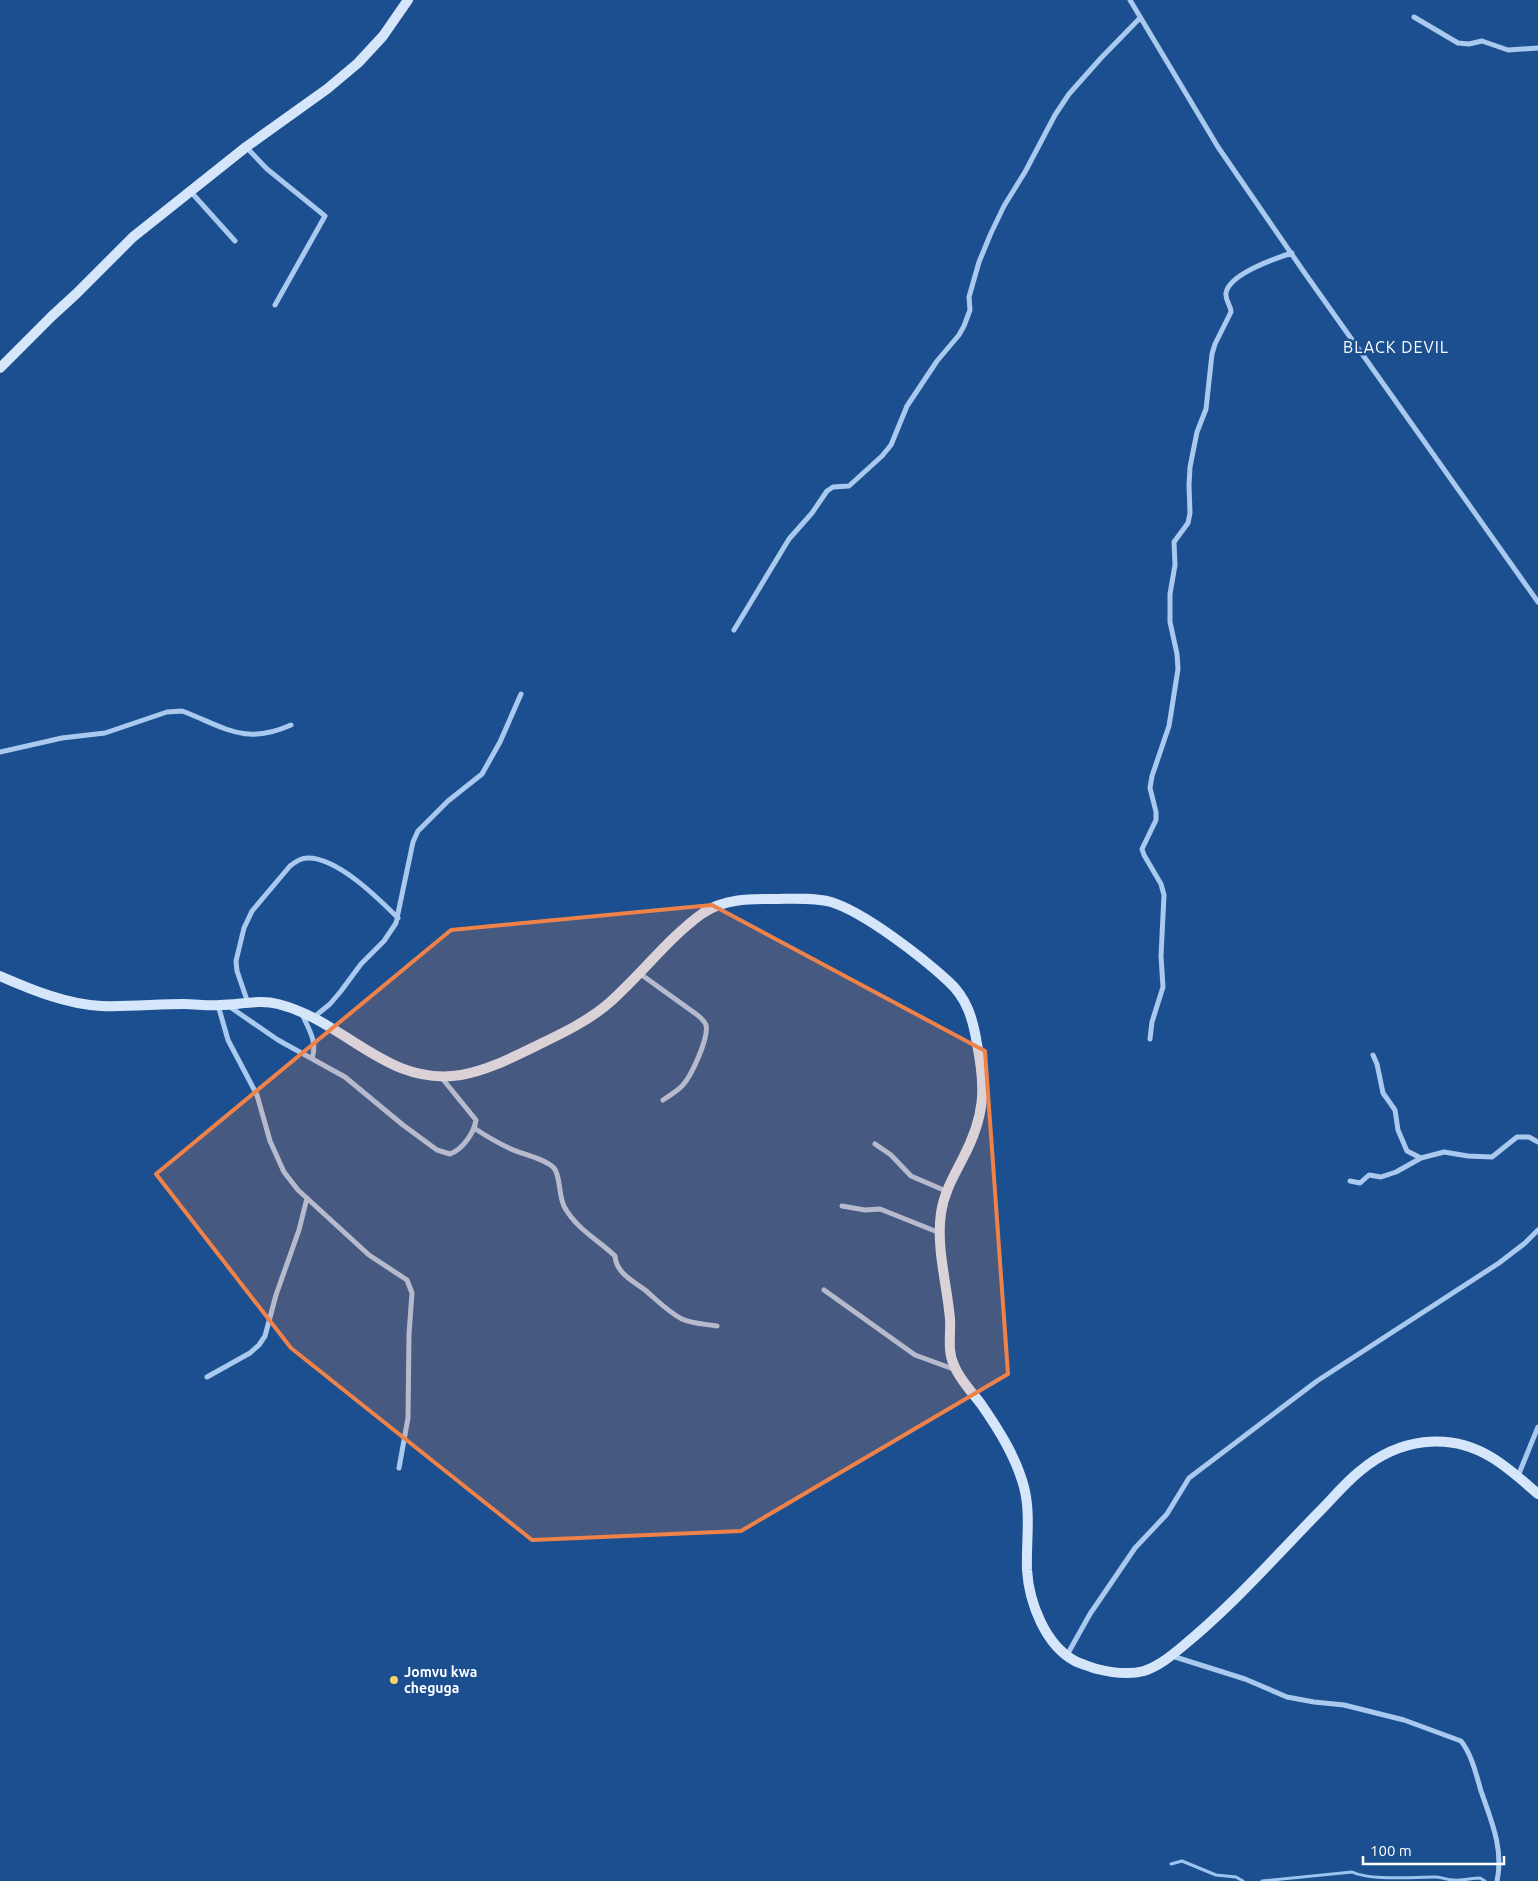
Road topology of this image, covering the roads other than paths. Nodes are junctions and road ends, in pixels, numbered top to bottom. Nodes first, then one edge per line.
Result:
1 (408, 0) edge
2 (1130, 0) edge
3 (1414, 17) dead end
4 (1140, 18) junction
5 (1538, 48) edge
6 (246, 147) junction
7 (191, 192) junction
8 (235, 241) dead end
9 (1292, 254) junction
10 (274, 305) dead end
11 (2, 361) edge
12 (1538, 602) edge
13 (734, 630) dead end
14 (521, 694) dead end
15 (291, 725) dead end
16 (0, 752) edge
17 (398, 918) junction
18 (639, 973) junction
19 (0, 976) edge
20 (248, 1003) junction
21 (223, 1005) junction
22 (302, 1012) junction
23 (313, 1018) junction
24 (1150, 1039) dead end
25 (1373, 1055) dead end
26 (312, 1058) junction
27 (441, 1077) junction
28 (662, 1100) dead end
29 (474, 1128) junction
30 (1538, 1142) edge
31 (875, 1144) dead end
32 (1421, 1158) junction
33 (1350, 1181) dead end
34 (946, 1191) junction
35 (307, 1198) junction
36 (842, 1206) dead end
37 (1538, 1230) edge
38 (941, 1233) junction
39 (824, 1290) dead end
40 (717, 1326) dead end
41 (956, 1370) junction
42 (207, 1377) dead end
43 (1538, 1427) edge
44 (399, 1468) dead end
45 (1518, 1476) junction
46 (1538, 1494) edge
47 (1066, 1655) junction
48 (1171, 1656) junction
49 (1496, 1881) edge

1 - 6 main road
2 - 4 street
3 - 5 street
4 - 9 street
4 - 13 street
6 - 7 main road
6 - 10 street
7 - 8 street
7 - 11 main road
9 - 12 street
9 - 24 street
14 - 17 street
15 - 16 street
17 - 20 street
17 - 23 street
18 - 27 main road
18 - 28 street
18 - 34 main road
19 - 21 main road
20 - 21 main road
20 - 22 main road
21 - 26 street
21 - 35 street
22 - 23 main road
22 - 26 street
23 - 27 main road
25 - 32 street
26 - 29 street
27 - 29 street
29 - 40 street
30 - 32 street
31 - 34 street
32 - 33 street
34 - 38 main road
35 - 42 street
35 - 44 street
36 - 38 street
37 - 47 street
38 - 41 main road
39 - 41 street
41 - 47 main road
43 - 45 street
45 - 46 main road
45 - 48 main road
47 - 48 main road
48 - 49 street

